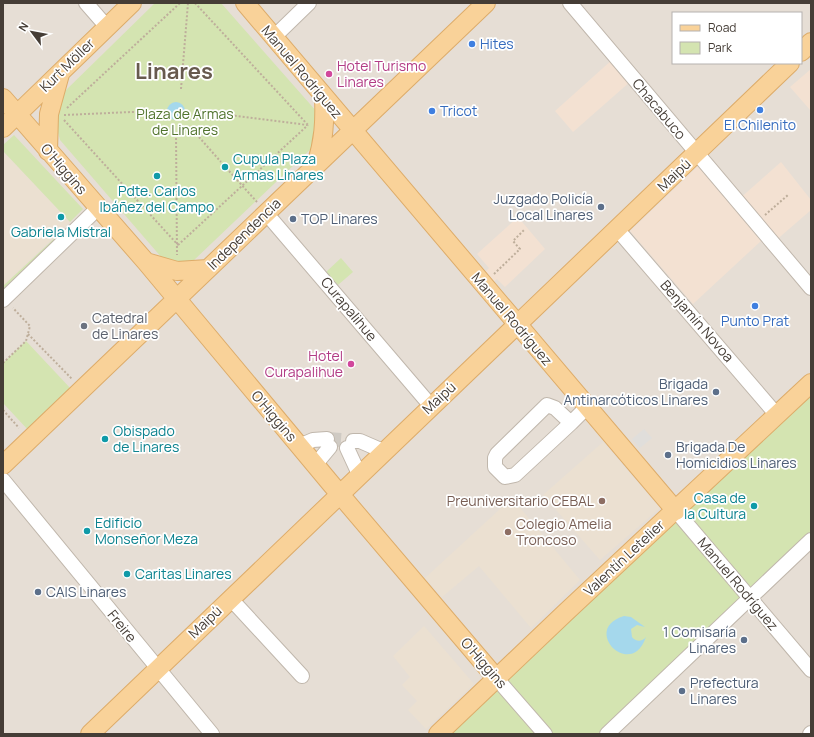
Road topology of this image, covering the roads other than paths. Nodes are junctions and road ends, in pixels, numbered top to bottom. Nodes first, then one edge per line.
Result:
1 (86, 3) edge
2 (132, 3) edge
3 (245, 3) edge
4 (309, 3) edge
5 (486, 3) edge
6 (570, 3) edge
7 (107, 27) junction
8 (274, 37) junction
9 (811, 42) edge
10 (802, 51) edge
11 (789, 64) edge
12 (61, 72) junction
13 (324, 97) junction
14 (3, 98) edge
15 (17, 115) junction
16 (3, 128) edge
17 (352, 130) junction
18 (48, 151) junction
19 (696, 153) junction
20 (316, 165) junction
21 (98, 208) junction
22 (266, 213) junction
23 (618, 229) junction
24 (146, 262) junction
25 (208, 269) junction
26 (811, 288) edge
27 (177, 299) junction
28 (4, 300) edge
29 (517, 326) junction
30 (811, 383) edge
31 (431, 406) junction
32 (587, 407) junction
33 (776, 414) junction
34 (571, 423) junction
35 (299, 446) junction
36 (383, 451) junction
37 (3, 465) edge
38 (315, 465) junction
39 (359, 474) junction
40 (3, 480) edge
41 (339, 493) junction
42 (676, 511) junction
43 (811, 540) edge
44 (749, 597) junction
45 (230, 598) junction
46 (156, 669) junction
47 (811, 670) edge
48 (302, 676) dead end
49 (497, 679) junction
50 (90, 734) edge
51 (212, 734) edge
52 (438, 734) edge
53 (545, 734) edge
54 (607, 734) edge

1 - 7 street
2 - 7 main road, Kurt Möller
3 - 8 main road, Manuel Rodríguez
4 - 8 street
5 - 17 main road, Independencia
6 - 19 street, Chacabuco
7 - 12 main road, Kurt Möller
8 - 13 main road, Manuel Rodríguez
9 - 10 main road
11 - 19 main road, Maipú
12 - 15 main road, Kurt Möller
12 - 18 main road
13 - 17 main road, Manuel Rodríguez
13 - 20 main road
14 - 15 main road, O'Higgins
15 - 16 main road, Kurt Möller
15 - 18 main road, O'Higgins
17 - 20 main road, Independencia
17 - 29 main road, Manuel Rodríguez
18 - 21 main road, O'Higgins
19 - 23 main road, Maipú
19 - 26 street, Chacabuco
20 - 22 main road, Independencia
21 - 24 main road, O'Higgins
21 - 28 street
22 - 25 main road, Independencia
22 - 31 street, Curapalihue
23 - 29 main road, Maipú
23 - 33 street, Benjamín Novoa
24 - 25 main road
24 - 27 main road, O'Higgins
25 - 27 main road, Independencia
27 - 35 main road, O'Higgins
27 - 37 main road, Independencia
29 - 31 main road, Maipú
29 - 32 main road, Manuel Rodríguez
30 - 33 main road, Valentín Letelier
31 - 36 main road, Maipú
32 - 34 street
32 - 42 main road, Manuel Rodríguez
33 - 42 main road, Valentín Letelier
34 - 34 street
35 - 38 main road, O'Higgins
35 - 38 street
36 - 39 main road, Maipú
36 - 39 street
38 - 41 main road, O'Higgins
39 - 41 main road, Maipú
40 - 46 street, Freire
41 - 45 main road, Maipú
41 - 49 main road, O'Higgins
42 - 44 street, Manuel Rodríguez
42 - 49 main road, Valentín Letelier
43 - 44 street
44 - 47 street, Manuel Rodríguez
44 - 54 street
45 - 46 main road, Maipú
45 - 48 street
46 - 50 main road, Maipú
46 - 51 street, Freire
49 - 52 main road, Valentín Letelier
49 - 53 street, O'Higgins

